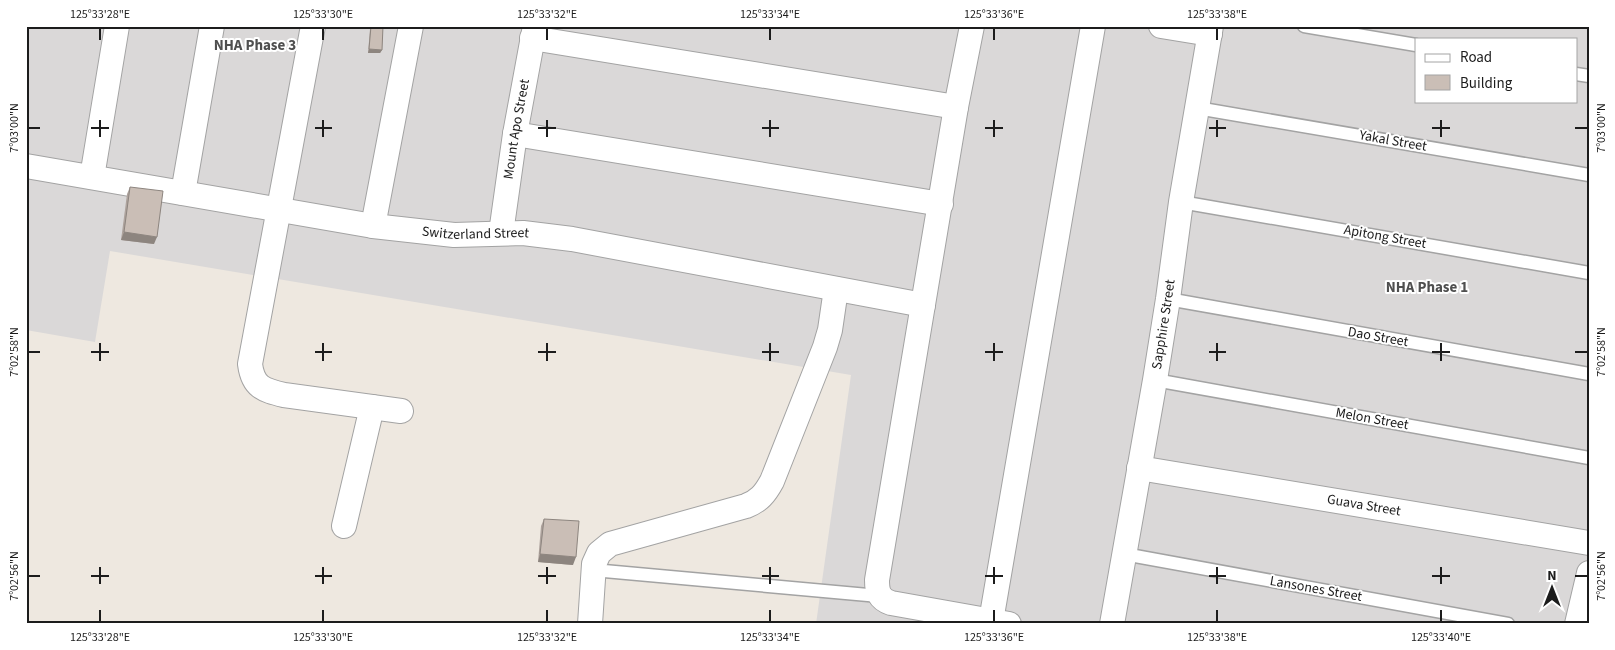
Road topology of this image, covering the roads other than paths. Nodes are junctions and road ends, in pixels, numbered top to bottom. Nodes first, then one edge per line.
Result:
1 (117, 26) edge
2 (212, 26) edge
3 (312, 26) edge
4 (410, 26) edge
5 (972, 26) edge
6 (1093, 26) edge
7 (1161, 26) edge
8 (1304, 26) edge
9 (1211, 30) edge
10 (534, 32) edge
11 (1415, 45) edge
12 (956, 107) junction
13 (1197, 108) junction
14 (515, 134) junction
15 (26, 166) edge
16 (1589, 175) edge
17 (92, 177) junction
18 (183, 193) junction
19 (1181, 202) junction
20 (941, 204) junction
21 (279, 209) junction
22 (373, 226) junction
23 (501, 233) junction
24 (1589, 273) edge
25 (836, 289) junction
26 (1168, 299) junction
27 (924, 305) junction
28 (1589, 374) edge
29 (1155, 380) junction
30 (372, 407) junction
31 (401, 410) dead end
32 (1589, 458) edge
33 (1139, 468) junction
34 (344, 526) dead end
35 (1589, 543) edge
36 (1124, 554) junction
37 (593, 570) junction
38 (1589, 573) edge
39 (879, 596) junction
40 (1000, 622) edge
41 (590, 624) edge
42 (1112, 624) edge
43 (1508, 624) edge
44 (1577, 624) edge

1 - 17 street
2 - 18 street
3 - 21 street
4 - 22 street
5 - 12 street
6 - 40 street
7 - 9 street
8 - 11 lane
9 - 13 street, Sapphire Street
10 - 12 street
10 - 14 street, Mount Apo Street
12 - 20 street
13 - 16 lane, Yakal Street
13 - 19 street, Sapphire Street
14 - 20 street
14 - 23 street, Mount Apo Street
15 - 17 street, Switzerland Street
17 - 18 street, Switzerland Street
18 - 21 street, Switzerland Street
19 - 24 lane, Apitong Street
19 - 26 street, Sapphire Street
20 - 27 street
21 - 22 street, Switzerland Street
21 - 30 street
22 - 23 street, Switzerland Street
23 - 25 street, Switzerland Street
25 - 27 street, Switzerland Street
25 - 37 street
26 - 28 lane, Dao Street
26 - 29 street, Sapphire Street
27 - 39 street
29 - 32 lane, Melon Street
29 - 33 street, Sapphire Street
30 - 31 street
30 - 34 street
33 - 35 street, Guava Street
33 - 36 street, Sapphire Street
36 - 42 street, Sapphire Street
36 - 43 lane, Lansones Street
37 - 39 lane
37 - 41 street
38 - 44 street
39 - 40 street

